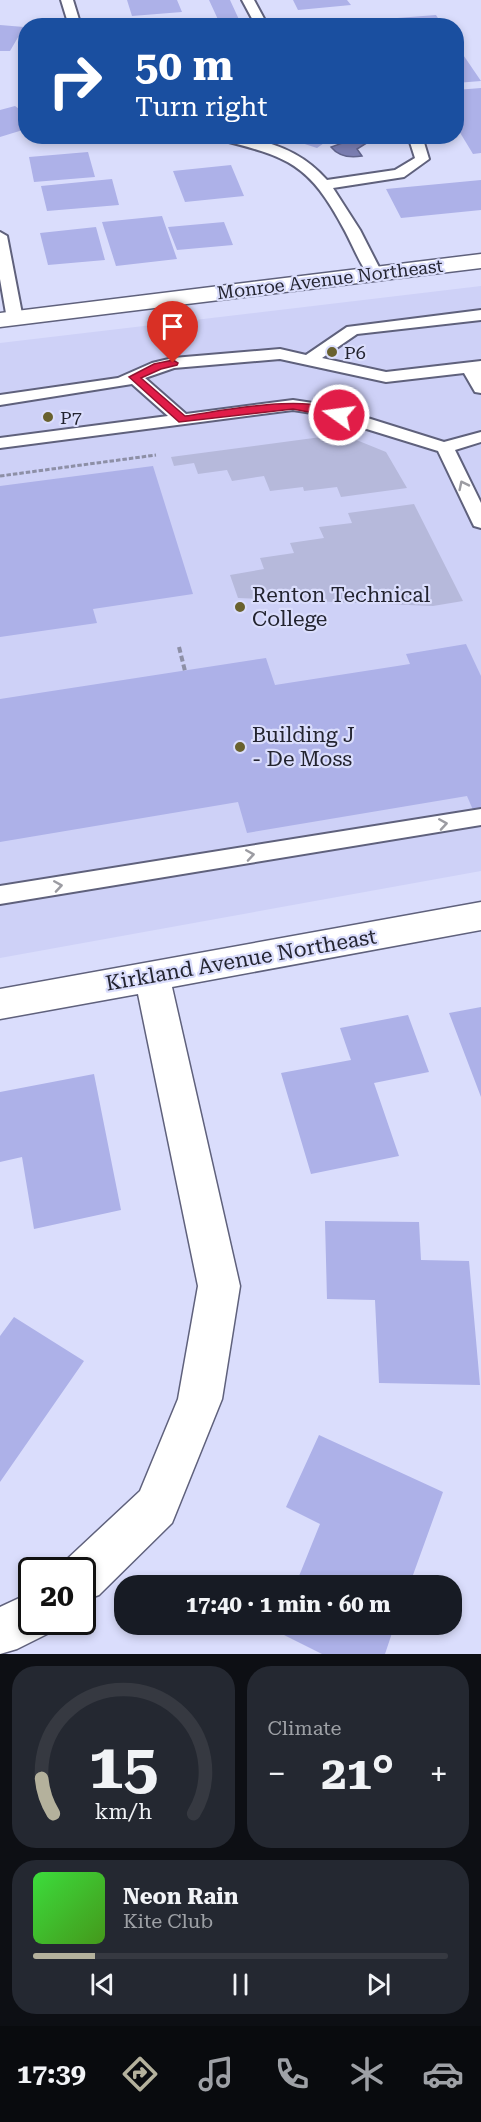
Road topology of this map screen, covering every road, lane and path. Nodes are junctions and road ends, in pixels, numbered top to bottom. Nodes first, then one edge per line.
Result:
1 (67, 0) edge
2 (248, 0) edge
3 (73, 18) edge
4 (258, 18) edge
5 (256, 144) edge
6 (417, 144) edge
7 (323, 184) junction
8 (0, 236) edge
9 (481, 261) edge
10 (374, 273) junction
11 (481, 315) edge
12 (8, 320) edge
13 (309, 360) junction
14 (475, 367) edge
15 (134, 377) junction
16 (481, 387) edge
17 (0, 400) edge
18 (182, 419) junction
19 (481, 437) edge
20 (0, 443) edge
21 (445, 448) junction
22 (156, 455) dead end
23 (0, 476) edge
24 (481, 522) edge
25 (179, 647) dead end
26 (185, 671) dead end
27 (481, 817) edge
28 (0, 895) edge
29 (481, 916) edge
30 (152, 976) junction
31 (0, 1004) edge
32 (96, 1565) edge
33 (18, 1623) edge
34 (0, 1632) edge

1 - 3 lane
2 - 4 lane
5 - 7 lane
6 - 7 lane
7 - 10 lane
8 - 12 lane
9 - 10 street, Monroe Avenue Northeast
10 - 12 street, Monroe Avenue Northeast
11 - 13 lane
13 - 14 lane
13 - 15 lane
14 - 16 lane
15 - 17 lane
15 - 18 lane
18 - 20 lane
18 - 21 lane
19 - 21 lane
24 -> 21 lane
22 - 23 path
25 - 26 path
28 -> 27 lane
29 - 30 street, Kirkland Avenue Northeast
30 - 31 street, Kirkland Avenue Northeast
30 - 32 street
33 - 34 street

